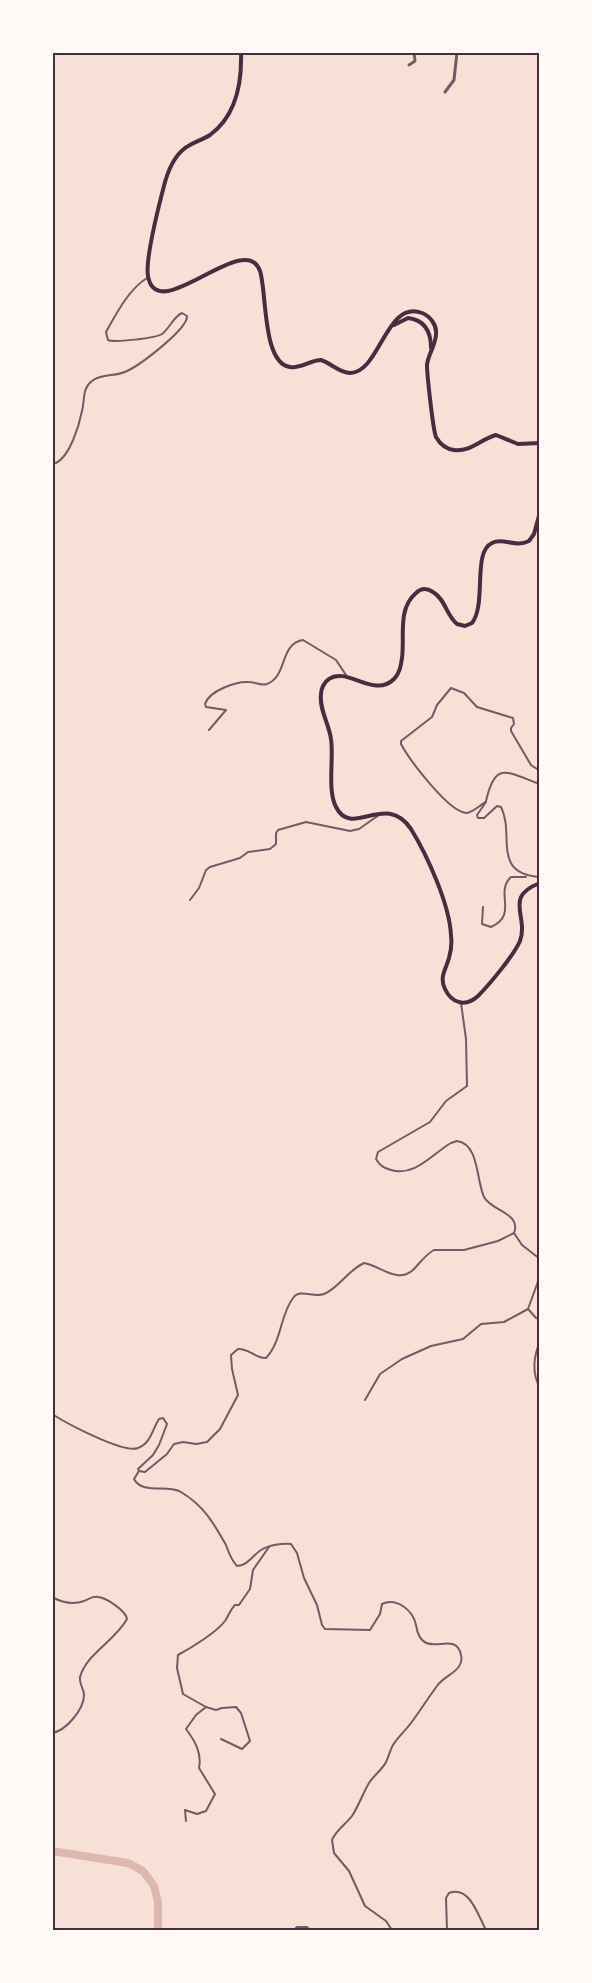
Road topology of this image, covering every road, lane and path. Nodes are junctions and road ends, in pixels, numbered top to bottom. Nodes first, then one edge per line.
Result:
1 (241, 52) edge
2 (414, 52) edge
3 (456, 52) edge
4 (409, 65) dead end
5 (445, 92) dead end
6 (148, 277) junction
7 (391, 327) junction
8 (431, 352) junction
9 (540, 443) edge
10 (52, 462) edge
11 (540, 512) edge
12 (348, 678) junction
13 (209, 730) dead end
14 (540, 771) edge
15 (540, 781) edge
16 (486, 801) junction
17 (382, 813) junction
18 (526, 877) junction
19 (540, 877) edge
20 (540, 883) edge
21 (190, 900) dead end
22 (483, 907) dead end
23 (461, 1003) junction
24 (514, 1233) junction
25 (540, 1259) edge
26 (540, 1276) edge
27 (535, 1287) junction
28 (540, 1291) edge
29 (528, 1309) junction
30 (540, 1319) edge
31 (540, 1342) edge
32 (540, 1388) edge
33 (365, 1400) dead end
34 (52, 1414) edge
35 (139, 1471) junction
36 (269, 1547) junction
37 (52, 1597) edge
38 (206, 1707) junction
39 (52, 1733) edge
40 (221, 1739) dead end
41 (186, 1821) dead end
42 (294, 1930) edge
43 (310, 1930) edge
44 (391, 1930) edge
45 (447, 1930) edge
46 (486, 1930) edge
47 (511, 1930) edge
48 (521, 1930) edge

1 - 6 highway
2 - 4 street
3 - 5 street
6 - 7 highway
6 - 10 street
7 - 8 highway
7 - 8 highway
8 - 9 highway
11 - 12 highway
12 - 13 street
12 - 17 highway
14 - 16 street
15 - 16 street
16 - 18 street
17 - 21 street
17 - 23 highway
18 - 19 street
18 - 22 street
20 - 23 highway
23 - 24 street
24 - 25 street
24 - 35 street
26 - 27 street
27 - 28 street
27 - 29 street
29 - 30 street
29 - 33 street
31 - 32 street
34 - 35 street
35 - 36 street
36 - 38 street
36 - 44 street
37 - 39 street
38 - 40 street
38 - 41 street
42 - 43 street
45 - 46 street
47 - 48 street

